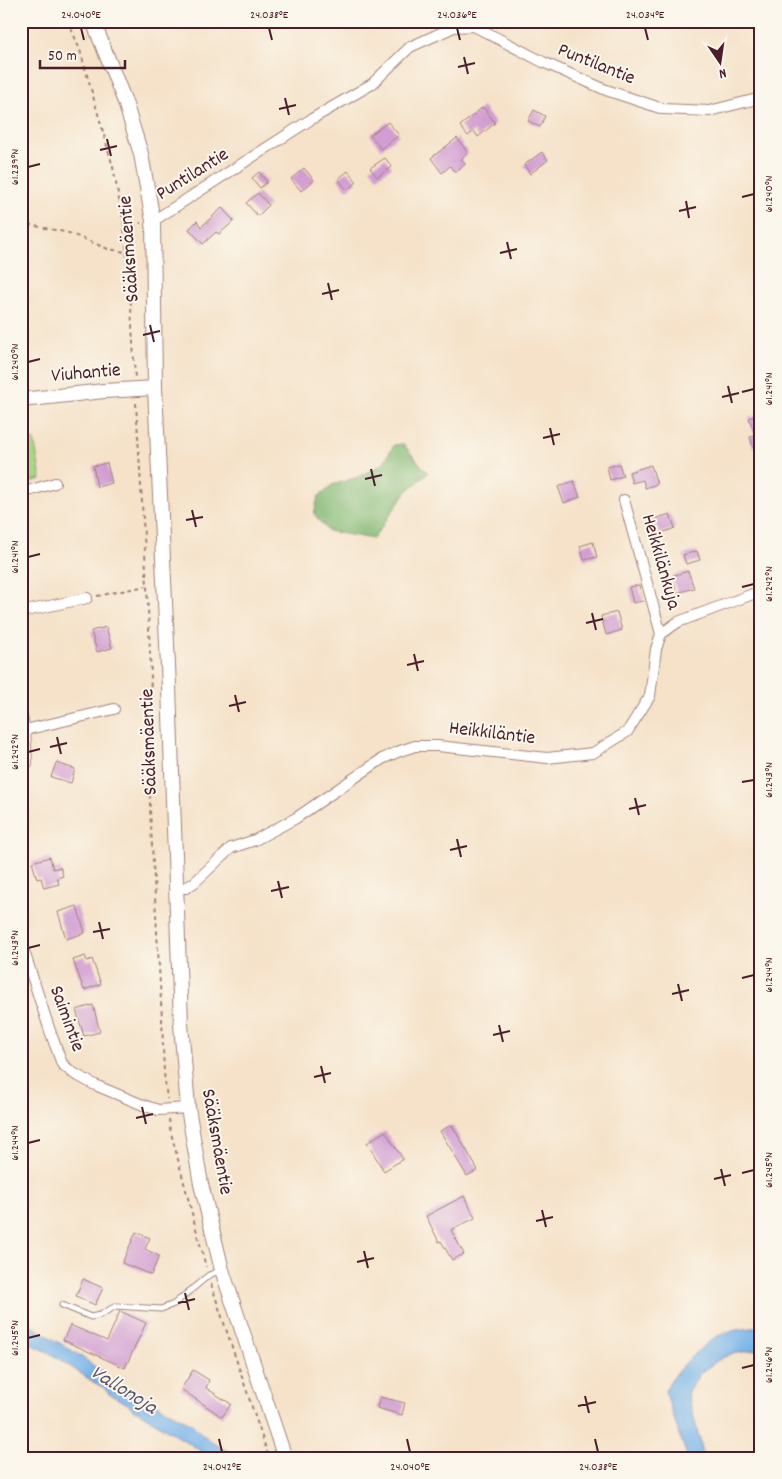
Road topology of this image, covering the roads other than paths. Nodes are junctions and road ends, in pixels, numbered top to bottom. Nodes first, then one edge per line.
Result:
1 (93, 21) edge
2 (474, 24) edge
3 (761, 98) edge
4 (153, 221) junction
5 (155, 388) junction
6 (21, 400) edge
7 (55, 484) dead end
8 (21, 493) edge
9 (624, 500) dead end
10 (761, 591) edge
11 (87, 598) road end
12 (21, 612) edge
13 (662, 634) junction
14 (114, 709) dead end
15 (21, 713) edge
16 (25, 730) junction
17 (27, 763) road end
18 (175, 888) junction
19 (21, 942) edge
20 (188, 1108) junction
21 (222, 1270) junction
22 (62, 1305) dead end
23 (285, 1458) edge

1 - 4 street, Sääksmäentie
2 - 3 street, Puntilantie
2 - 4 street, Puntilantie
4 - 5 street, Sääksmäentie
5 - 6 street, Viuhantie
5 - 18 street, Sääksmäentie
7 - 8 street
9 - 13 street, Heikkilänkuja
10 - 13 street
11 - 12 street
13 - 18 street, Heikkiläntie
14 - 16 street
15 - 16 street
16 - 17 street
18 - 20 street, Sääksmäentie
19 - 20 street, Saimintie
20 - 21 street, Sääksmäentie
21 - 22 lane
21 - 23 street, Sääksmäentie

